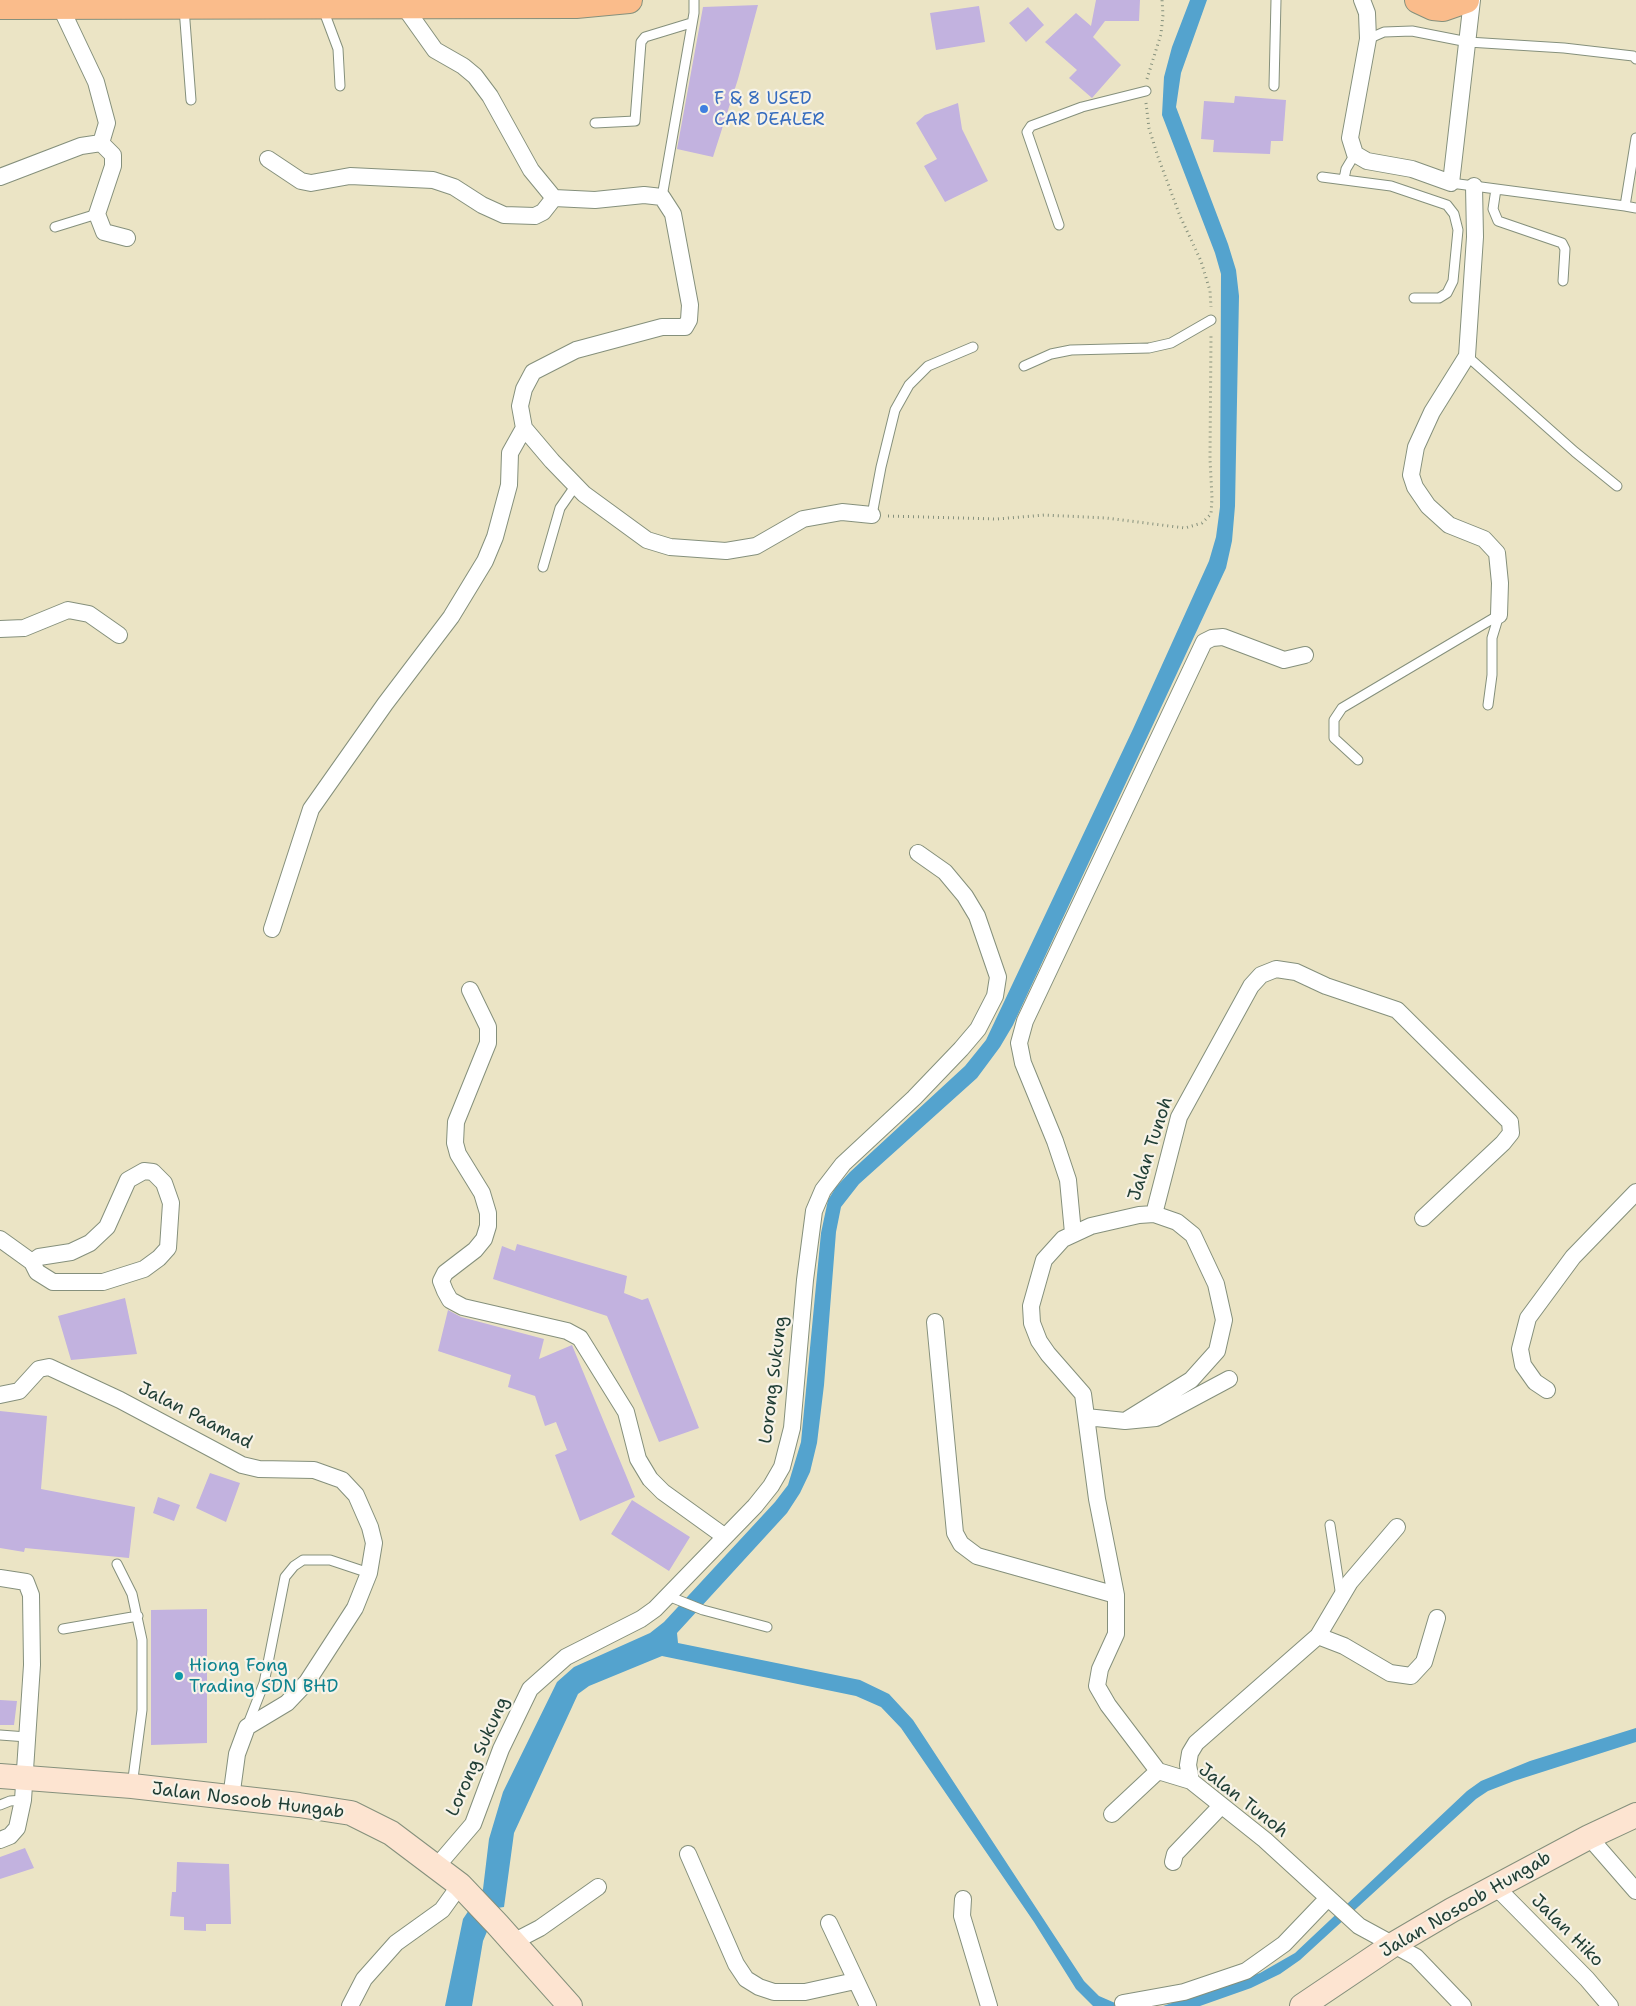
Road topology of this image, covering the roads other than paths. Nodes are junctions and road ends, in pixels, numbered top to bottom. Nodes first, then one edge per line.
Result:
1 (629, 0) edge
2 (694, 0) edge
3 (1276, 0) edge
4 (1362, 0) edge
5 (1418, 0) edge
6 (1466, 0) edge
7 (1472, 0) edge
8 (184, 5) junction
9 (403, 5) junction
10 (0, 6) edge
11 (60, 6) junction
12 (322, 7) junction
13 (691, 23) junction
14 (1368, 39) junction
15 (1468, 42) junction
16 (1636, 59) edge
17 (340, 86) dead end
18 (1274, 86) dead end
19 (1146, 91) dead end
20 (192, 100) dead end
21 (595, 123) dead end
22 (1636, 138) edge
23 (101, 143) junction
24 (1355, 154) junction
25 (268, 159) dead end
26 (0, 177) edge
27 (1322, 177) dead end
28 (1344, 179) junction
29 (1451, 183) junction
30 (1474, 186) junction
31 (1496, 189) junction
32 (662, 197) junction
33 (554, 198) junction
34 (1625, 206) junction
35 (1636, 208) edge
36 (98, 214) junction
37 (1059, 225) dead end
38 (55, 227) dead end
39 (127, 238) dead end
40 (1562, 281) dead end
41 (1414, 298) dead end
42 (1212, 320) dead end
43 (973, 347) dead end
44 (1467, 356) junction
45 (1024, 366) dead end
46 (524, 428) junction
47 (576, 485) junction
48 (1617, 486) dead end
49 (872, 515) joint
50 (543, 567) dead end
51 (1499, 615) junction
52 (0, 629) edge
53 (119, 635) dead end
54 (1304, 655) dead end
55 (1488, 705) dead end
56 (1358, 760) dead end
57 (918, 853) dead end
58 (272, 929) dead end
59 (470, 990) dead end
60 (1636, 1192) edge
61 (1154, 1214) junction
62 (1423, 1218) dead end
63 (1073, 1233) junction
64 (0, 1239) edge
65 (32, 1262) junction
66 (935, 1322) dead end
67 (1229, 1379) dead end
68 (1547, 1390) dead end
69 (0, 1395) edge
70 (1086, 1417) junction
71 (1125, 1421) junction
72 (1330, 1525) dead end
73 (1397, 1527) dead end
74 (724, 1536) junction
75 (117, 1564) dead end
76 (369, 1573) junction
77 (0, 1578) edge
78 (1116, 1595) junction
79 (1341, 1597) junction
80 (673, 1598) junction
81 (138, 1616) junction
82 (1436, 1618) dead end
83 (767, 1627) dead end
84 (63, 1629) dead end
85 (1318, 1636) junction
86 (247, 1727) junction
87 (0, 1735) edge
88 (27, 1737) junction
89 (1158, 1771) junction
90 (0, 1776) edge
91 (1191, 1782) junction
92 (132, 1786) junction
93 (24, 1789) junction
94 (231, 1798) junction
95 (0, 1805) edge
96 (1221, 1806) junction
97 (1112, 1814) dead end
98 (1636, 1815) edge
99 (1589, 1836) junction
100 (0, 1840) edge
101 (688, 1854) dead end
102 (1173, 1862) dead end
103 (437, 1866) junction
104 (1495, 1886) junction
105 (598, 1887) dead end
106 (465, 1891) junction
107 (1636, 1891) edge
108 (963, 1899) dead end
109 (1331, 1902) junction
110 (829, 1922) dead end
111 (513, 1942) junction
112 (1394, 1944) junction
113 (855, 1981) junction
114 (1123, 2003) dead end
115 (350, 2006) edge
116 (570, 2006) edge
117 (868, 2006) edge
118 (988, 2006) edge
119 (1302, 2006) edge
120 (1463, 2006) edge
121 (1610, 2006) edge

1 - 9 main road
2 - 13 lane
3 - 18 lane
4 - 14 street
5 - 6 main road
7 - 15 street
8 - 11 main road
8 - 12 main road
8 - 20 lane
9 - 12 main road
9 - 33 street
10 - 11 main road
11 - 23 street
12 - 17 lane
13 - 21 lane
13 - 32 lane
14 - 15 lane
14 - 24 street
15 - 16 lane
15 - 29 street
19 - 37 lane
22 - 34 lane
23 - 26 street
23 - 36 street
24 - 28 lane
24 - 29 street
25 - 33 street
27 - 28 lane
28 - 41 lane
29 - 30 lane
30 - 31 lane
30 - 44 street
31 - 34 lane
31 - 40 lane
32 - 33 street
32 - 46 street
34 - 35 lane
36 - 38 lane
36 - 39 street
42 - 45 lane
43 - 49 lane
44 - 48 lane
44 - 51 street
46 - 47 street
46 - 58 street
47 - 49 street
47 - 50 lane
51 - 55 lane
51 - 56 lane
52 - 53 street
54 - 63 street
57 - 74 street, Lorong Sukung
59 - 74 street
60 - 68 street
61 - 62 street, Jalan Tunoh
61 - 63 street, Jalan Tunoh
61 - 71 street
63 - 70 street, Jalan Tunoh
64 - 65 street
65 - 65 street
66 - 78 street
67 - 71 street
69 - 76 street, Jalan Paamad
70 - 71 street
70 - 78 street, Jalan Tunoh
72 - 79 lane
73 - 79 street
74 - 80 street, Lorong Sukung
75 - 81 lane
76 - 86 street, Jalan Paamad
76 - 86 lane
77 - 88 street
78 - 89 street, Jalan Tunoh
79 - 85 street
80 - 83 lane
80 - 103 street, Lorong Sukung
81 - 84 lane
81 - 92 lane
82 - 85 street
85 - 91 street
86 - 94 street
87 - 88 lane
88 - 93 street
89 - 91 street, Jalan Tunoh
89 - 97 street
90 - 93 main road, Jalan Nosoob Hungab
91 - 96 street, Jalan Tunoh
92 - 93 main road, Jalan Nosoob Hungab
92 - 94 main road, Jalan Nosoob Hungab
93 - 95 lane
93 - 100 street
94 - 103 main road, Jalan Nosoob Hungab
96 - 102 street
96 - 109 street, Jalan Tunoh
98 - 99 main road, Jalan Nosoob Hungab
99 - 104 main road, Jalan Nosoob Hungab
99 - 107 street
101 - 113 street
103 - 106 main road, Jalan Nosoob Hungab
104 - 112 main road, Jalan Nosoob Hungab
104 - 121 street, Jalan Hiko
105 - 111 street
106 - 111 main road, Jalan Nosoob Hungab
106 - 115 street
108 - 118 street
109 - 112 street, Jalan Tunoh
109 - 114 street
110 - 113 street
111 - 116 main road, Jalan Nosoob Hungab
112 - 119 main road, Jalan Nosoob Hungab
112 - 120 street, Jalan Tunoh
113 - 117 street

